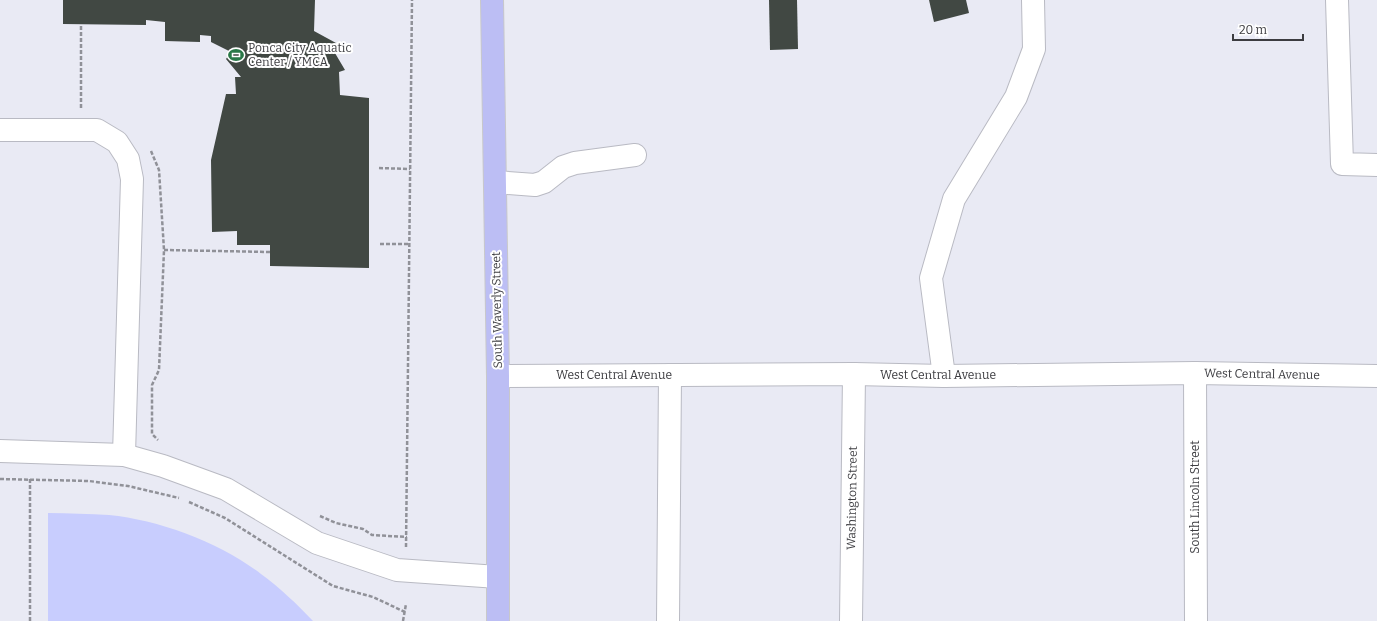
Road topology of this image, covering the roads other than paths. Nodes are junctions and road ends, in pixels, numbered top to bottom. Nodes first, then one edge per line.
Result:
1 (492, 0) edge
2 (1033, 0) edge
3 (1337, 0) edge
4 (0, 130) edge
5 (635, 155) dead end
6 (1377, 165) edge
7 (495, 182) junction
8 (854, 374) junction
9 (1195, 374) junction
10 (670, 375) junction
11 (498, 376) junction
12 (944, 376) junction
13 (1377, 376) edge
14 (0, 451) edge
15 (124, 456) junction
16 (498, 577) junction
17 (498, 621) edge
18 (668, 621) edge
19 (851, 621) edge
20 (1196, 621) edge

1 - 7 main road, South Waverly Street
2 - 12 street
3 - 6 street
4 - 15 street
5 - 7 street
7 - 11 main road, South Waverly Street
8 - 10 street, West Central Avenue
8 - 12 street, West Central Avenue
8 - 19 street, Washington Street
9 - 12 street, West Central Avenue
9 - 13 street, West Central Avenue
9 - 20 street, South Lincoln Street
10 - 11 street, West Central Avenue
10 - 18 street
11 - 16 main road, South Waverly Street
14 - 15 street
15 - 16 street
16 - 17 main road, South Waverly Street

